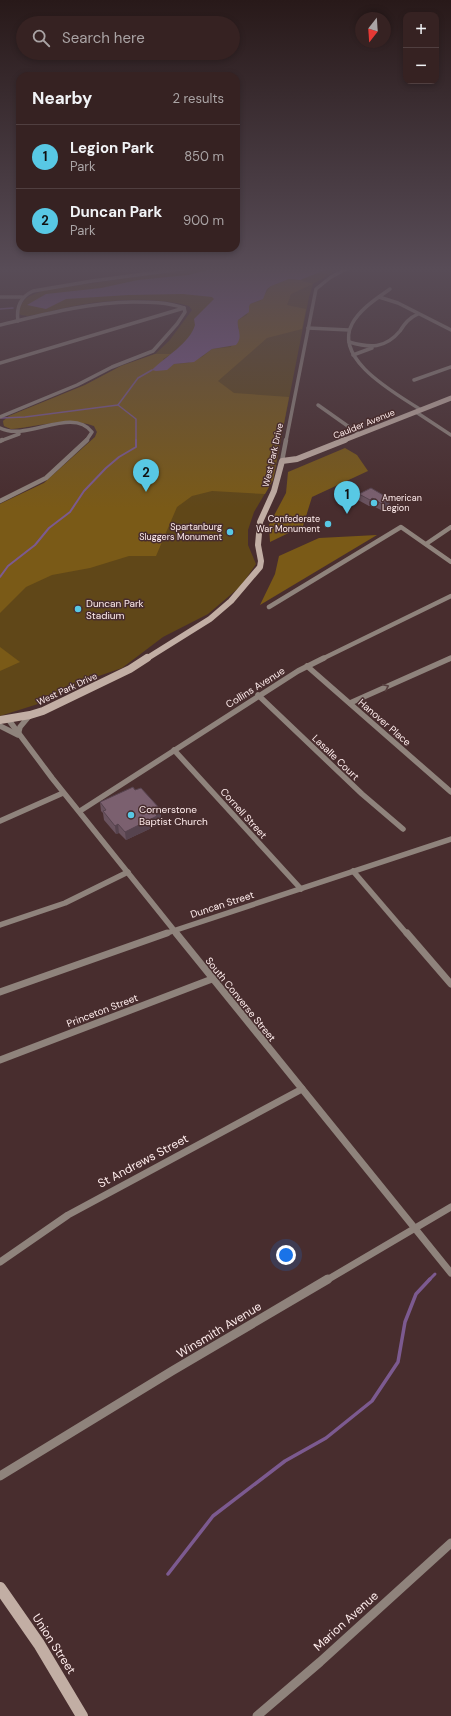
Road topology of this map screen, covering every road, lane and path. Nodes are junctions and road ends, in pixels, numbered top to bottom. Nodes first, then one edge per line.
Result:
1 (50, 348) edge
2 (156, 348) edge
3 (304, 348) edge
4 (351, 348) edge
5 (372, 348) edge
6 (353, 355) junction
7 (0, 363) edge
8 (451, 367) edge
9 (414, 380) dead end
10 (451, 398) edge
11 (318, 405) dead end
12 (418, 411) junction
13 (0, 417) edge
14 (0, 428) edge
15 (23, 432) junction
16 (359, 434) junction
17 (451, 436) edge
18 (0, 441) edge
19 (282, 461) junction
20 (0, 501) edge
21 (451, 527) edge
22 (426, 544) junction
23 (451, 562) edge
24 (451, 596) edge
25 (269, 607) dead end
26 (451, 658) edge
27 (307, 666) junction
28 (258, 695) junction
29 (350, 703) junction
30 (30, 715) junction
31 (4, 720) edge
32 (0, 726) edge
33 (18, 735) junction
34 (174, 750) junction
35 (451, 792) edge
36 (63, 793) junction
37 (80, 811) junction
38 (0, 821) edge
39 (402, 829) dead end
40 (451, 838) edge
41 (353, 871) junction
42 (128, 872) junction
43 (301, 889) junction
44 (0, 925) edge
45 (173, 931) junction
46 (212, 979) junction
47 (451, 984) edge
48 (0, 992) edge
49 (0, 1060) edge
50 (302, 1089) junction
51 (451, 1207) edge
52 (414, 1228) junction
53 (0, 1262) edge
54 (451, 1273) edge
55 (0, 1476) edge
56 (451, 1543) edge
57 (0, 1588) edge
58 (82, 1716) edge
59 (257, 1716) edge

1 - 7 street
2 - 13 street
3 - 19 street, West Park Drive
4 - 6 street
5 - 6 street
6 - 12 street
8 - 9 street
10 - 12 street, Caulder Avenue
11 - 16 street
12 - 16 street, Caulder Avenue
12 - 17 street
14 - 15 street
15 - 18 street
15 - 20 street
16 - 19 street, Caulder Avenue
19 - 30 street, West Park Drive
21 - 22 street
22 - 23 street
22 - 25 street
24 - 27 street, Collins Avenue
29 -> 26 street
27 - 28 street, Collins Avenue
27 - 29 street, Hanover Place
28 - 34 street, Collins Avenue
28 - 39 street, Lasalle Court
29 - 35 street, Hanover Place
30 - 31 street, West Park Drive
30 - 33 street
31 - 33 street, South Converse Street
32 - 33 street, South Converse Street
33 - 36 street, South Converse Street
34 - 37 street, Collins Avenue
34 - 43 street, Cornell Street
36 - 37 street, South Converse Street
36 - 38 street
37 - 42 street, South Converse Street
40 - 41 street, Duncan Street
41 - 43 street, Duncan Street
41 - 47 street
42 - 44 street
42 - 45 street, South Converse Street
43 - 45 street, Duncan Street
45 - 46 street, South Converse Street
45 - 48 street, Duncan Street
46 - 49 street, Princeton Street
46 - 50 street, South Converse Street
50 - 52 street, South Converse Street
50 - 53 street, St Andrews Street
51 - 52 street, Winsmith Avenue
52 - 54 street, South Converse Street
52 - 55 street, Winsmith Avenue
56 - 59 street, Marion Avenue
57 - 58 street, Union Street

